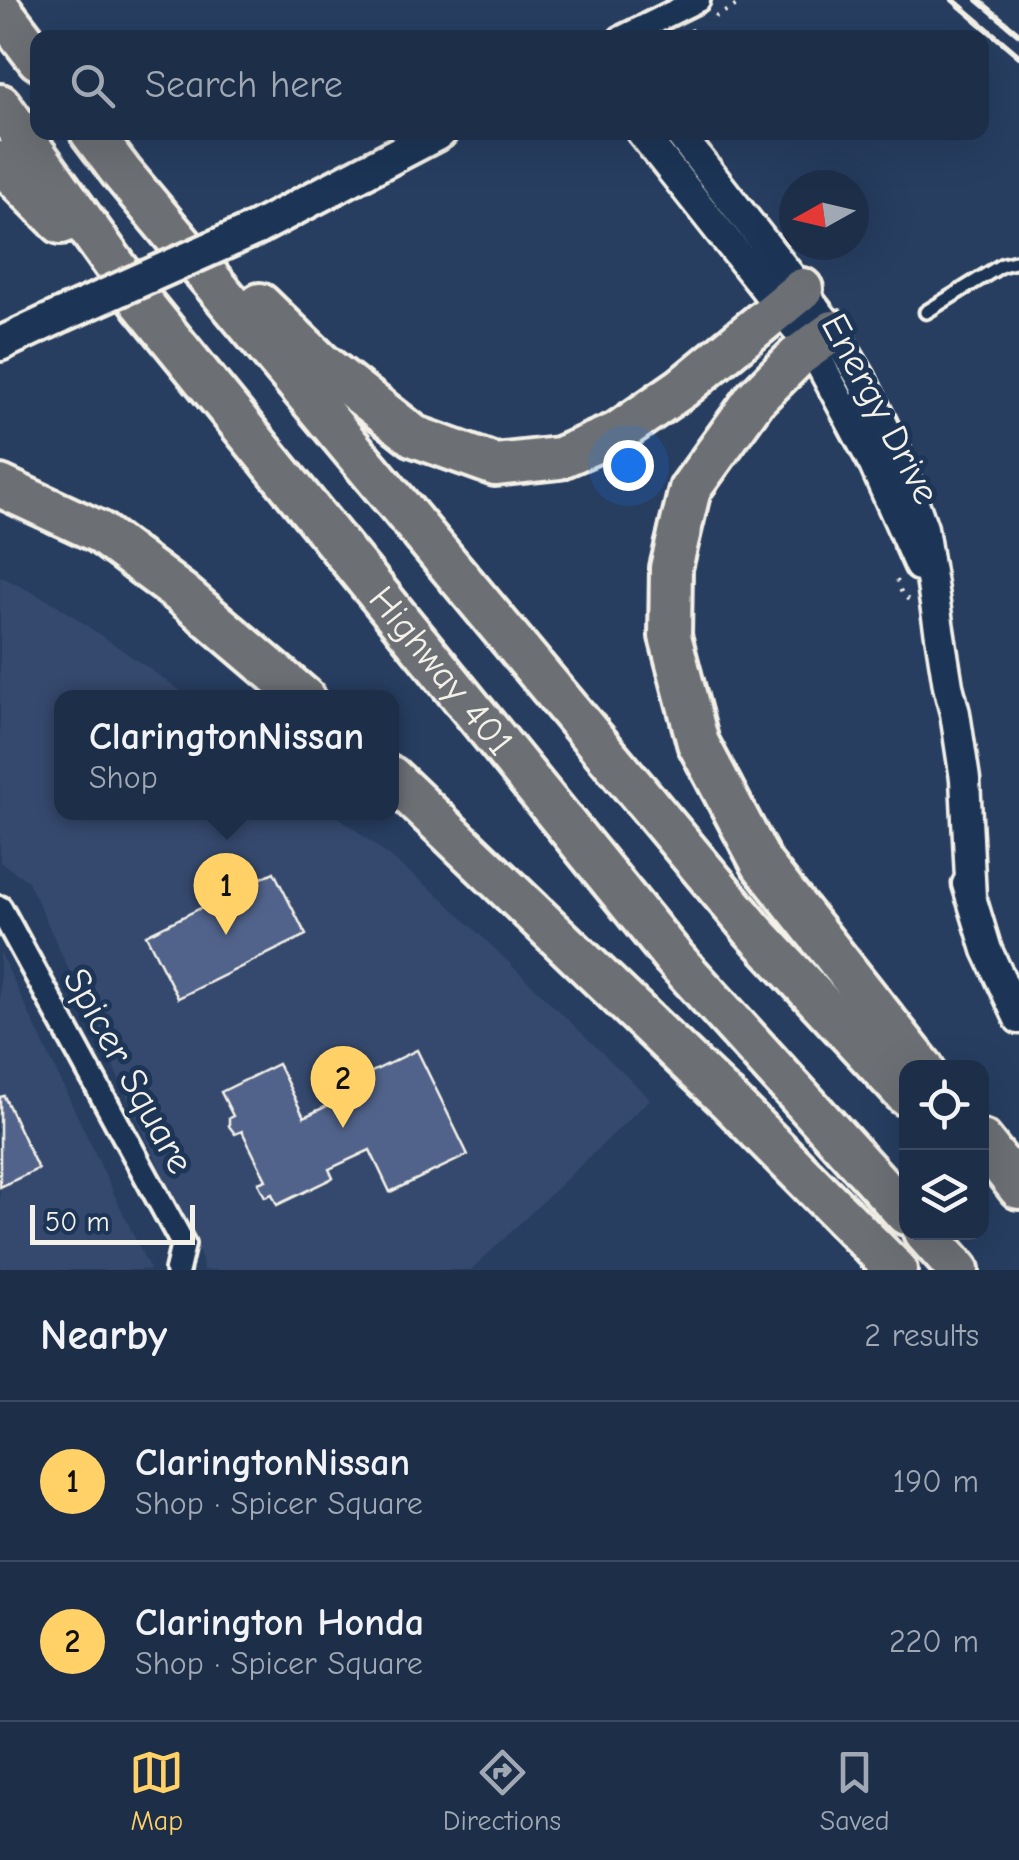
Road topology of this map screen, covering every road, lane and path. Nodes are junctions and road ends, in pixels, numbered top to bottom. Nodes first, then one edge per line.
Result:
1 (698, 0) edge
2 (0, 8) edge
3 (637, 30) edge
4 (30, 48) edge
5 (0, 105) edge
6 (98, 140) edge
7 (425, 140) edge
8 (648, 140) edge
9 (683, 140) edge
10 (0, 162) edge
11 (121, 172) junction
12 (1019, 261) edge
13 (791, 297) junction
14 (142, 303) junction
15 (926, 312) dead end
16 (822, 339) junction
17 (0, 344) edge
18 (0, 486) edge
19 (295, 690) edge
20 (399, 786) edge
21 (0, 908) edge
22 (1016, 1008) edge
23 (918, 1060) edge
24 (899, 1088) edge
25 (989, 1150) edge
26 (989, 1184) edge
27 (1019, 1188) edge
28 (899, 1206) edge
29 (1019, 1216) edge
30 (931, 1240) edge
31 (177, 1270) edge
32 (896, 1270) edge
33 (958, 1270) edge

1 - 3 street
2 - 4 highway
5 - 14 highway, Highway 401
6 - 11 highway, Highway 401
7 - 17 main road, bridge
8 - 13 street, Energy Drive
9 - 13 street, Energy Drive
10 - 14 highway
11 - 13 highway
11 - 24 highway, Highway 401
12 - 15 lane
13 - 16 street, Energy Drive
14 - 28 highway, Highway 401
16 - 22 street, Energy Drive
16 - 23 highway
18 - 19 highway
20 - 32 highway
21 - 31 street, Spicer Square
25 - 27 highway
26 - 29 highway
30 - 33 highway

